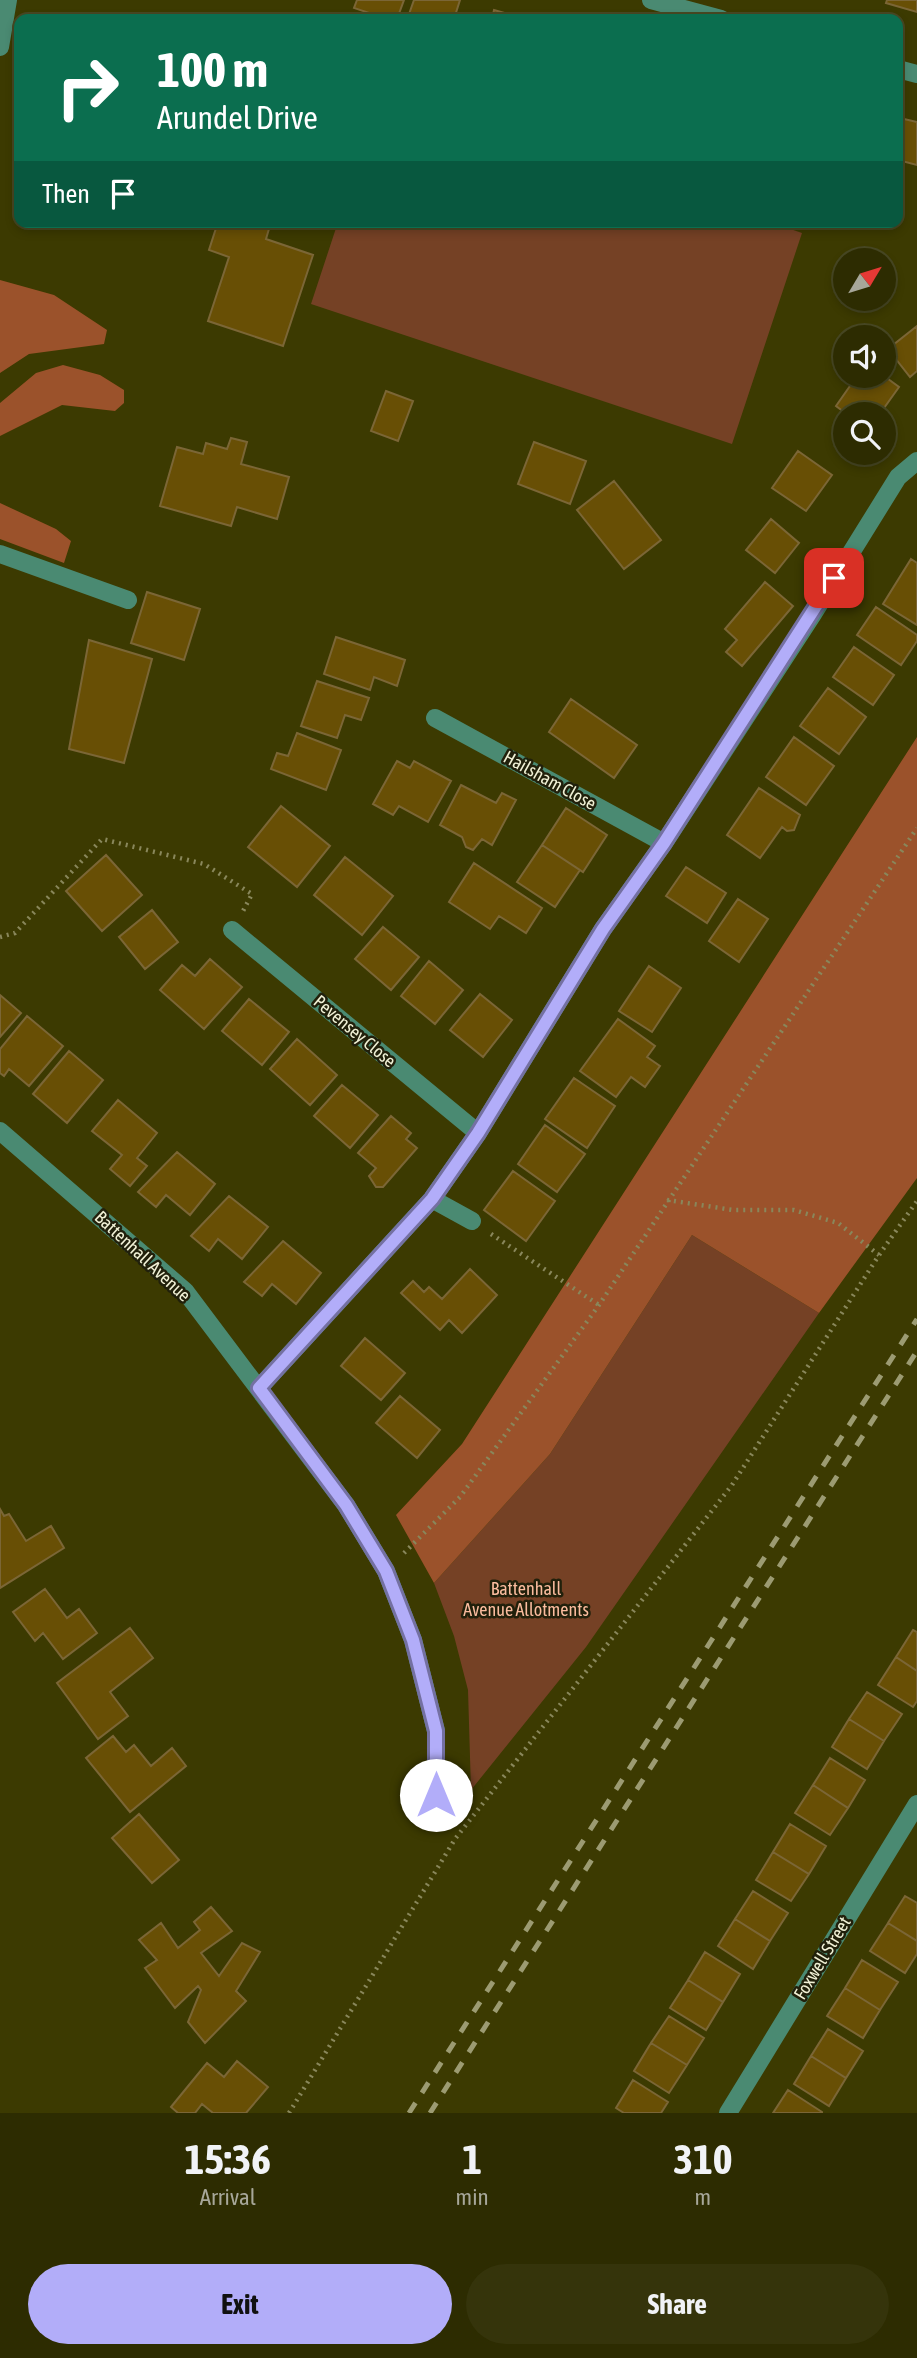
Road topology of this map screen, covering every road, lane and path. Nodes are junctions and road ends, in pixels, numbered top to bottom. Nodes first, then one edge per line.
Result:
1 (8, 0) edge
2 (651, 0) edge
3 (699, 6) edge
4 (0, 47) edge
5 (917, 461) edge
6 (0, 554) edge
7 (128, 600) dead end
8 (435, 718) dead end
9 (917, 828) edge
10 (664, 843) junction
11 (233, 930) joint
12 (0, 937) edge
13 (0, 1131) edge
14 (478, 1133) junction
15 (432, 1199) junction
16 (667, 1200) junction
17 (917, 1201) edge
18 (472, 1221) joint
19 (879, 1255) junction
20 (598, 1305) junction
21 (259, 1388) junction
22 (386, 1571) junction
23 (917, 1804) edge
24 (436, 1815) dead end
25 (289, 2113) edge
26 (728, 2113) edge

1 - 4 street
2 - 3 street
5 - 10 street
6 - 7 street
8 - 10 street, Hailsham Close
9 - 16 path
10 - 14 street
11 - 12 path
11 - 14 street, Pevensey Close
13 - 21 street, Battenhall Avenue
14 - 15 street
15 - 18 street
15 - 21 street
16 - 19 path
16 - 20 path
17 - 19 path
18 - 20 path
19 - 25 path
20 - 22 path
21 - 22 street, Battenhall Avenue
22 - 24 street, Battenhall Avenue
23 - 26 street, Foxwell Street

